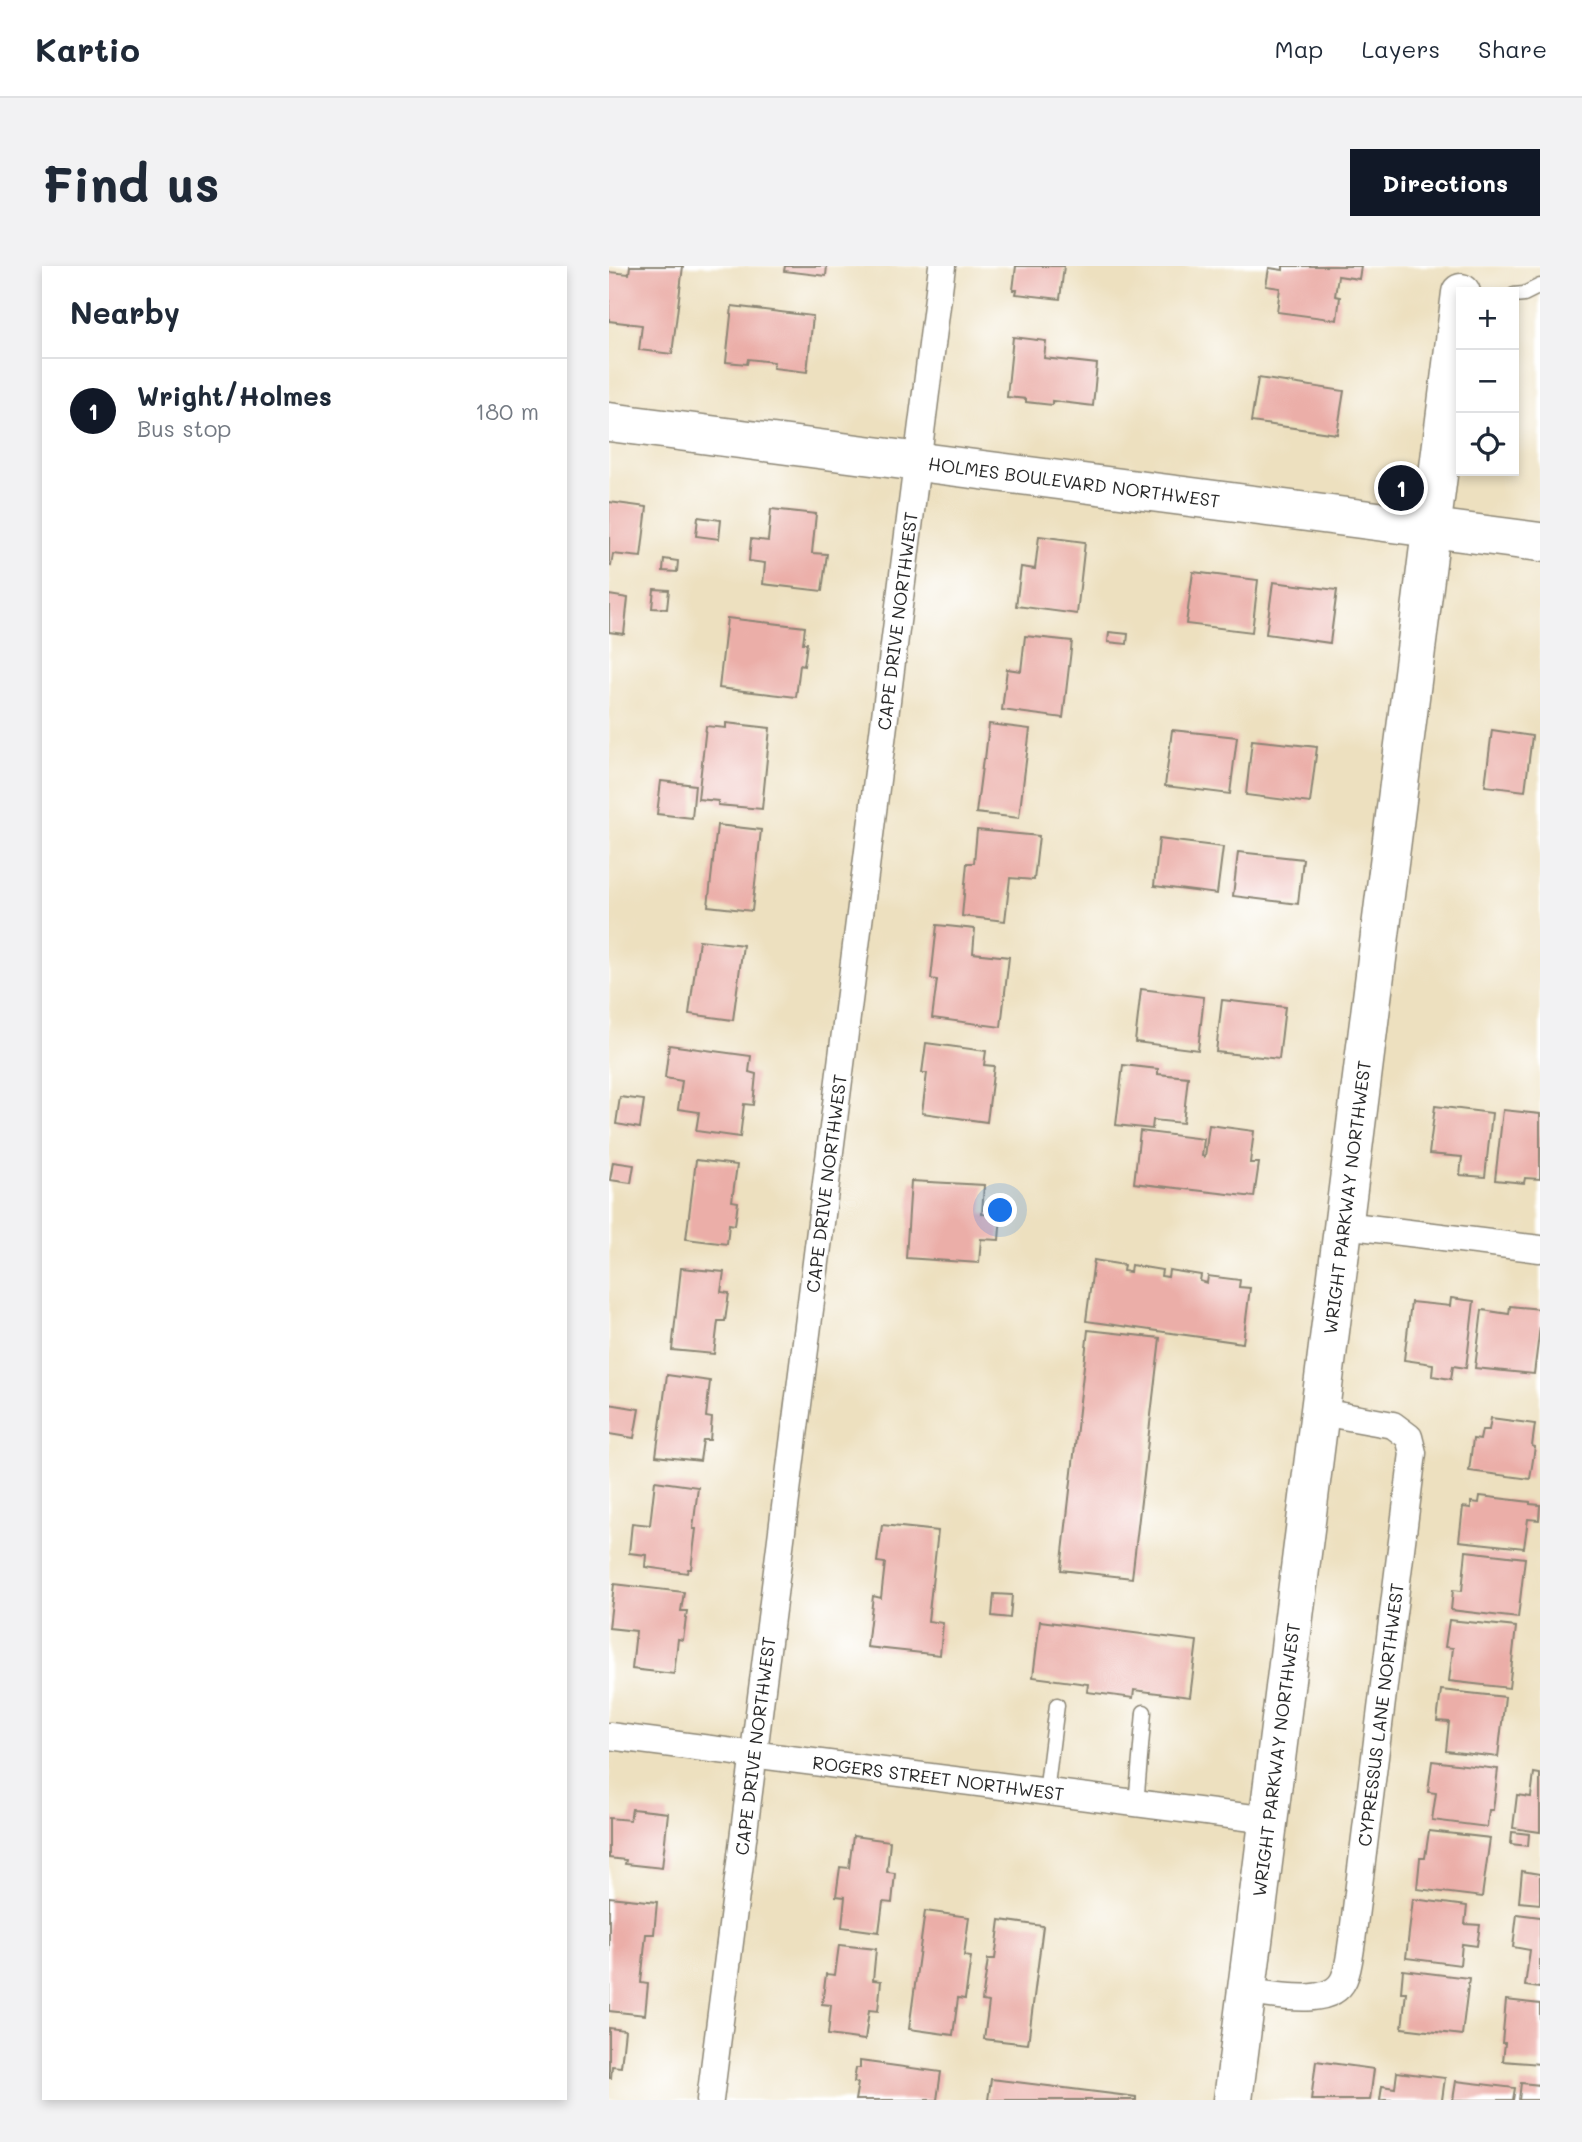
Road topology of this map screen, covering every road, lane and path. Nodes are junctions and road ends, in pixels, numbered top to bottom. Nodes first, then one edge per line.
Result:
1 (942, 266) edge
2 (1540, 286) edge
3 (1519, 294) edge
4 (1456, 337) edge
5 (609, 422) edge
6 (917, 462) junction
7 (1431, 528) junction
8 (1540, 542) edge
9 (1344, 1225) junction
10 (1540, 1248) edge
11 (1321, 1412) junction
12 (1057, 1705) dead end
13 (1144, 1712) dead end
14 (609, 1736) edge
15 (754, 1755) junction
16 (1046, 1793) junction
17 (1136, 1805) junction
18 (1269, 1820) junction
19 (1247, 1992) junction
20 (710, 2100) edge
21 (1233, 2100) edge

1 - 6 street, CAPE DRIVE NORTHWEST
2 - 3 lane
4 - 7 street, WRIGHT PARKWAY NORTHWEST
5 - 6 street, HOLMES BOULEVARD NORTHWEST
6 - 7 street, HOLMES BOULEVARD NORTHWEST
6 - 15 street, CAPE DRIVE NORTHWEST
7 - 8 street, HOLMES BOULEVARD NORTHWEST
7 - 9 street, WRIGHT PARKWAY NORTHWEST
9 - 10 street
9 - 11 street, WRIGHT PARKWAY NORTHWEST
11 - 18 street, WRIGHT PARKWAY NORTHWEST
11 - 19 street, CYPRESSUS LANE NORTHWEST
12 - 16 lane
13 - 17 lane
14 - 15 street, ROGERS STREET NORTHWEST
15 - 16 street, ROGERS STREET NORTHWEST
15 - 20 street, CAPE DRIVE NORTHWEST
16 - 17 street, ROGERS STREET NORTHWEST
17 - 18 street, ROGERS STREET NORTHWEST
18 - 19 street, WRIGHT PARKWAY NORTHWEST
19 - 21 street, WRIGHT PARKWAY NORTHWEST

